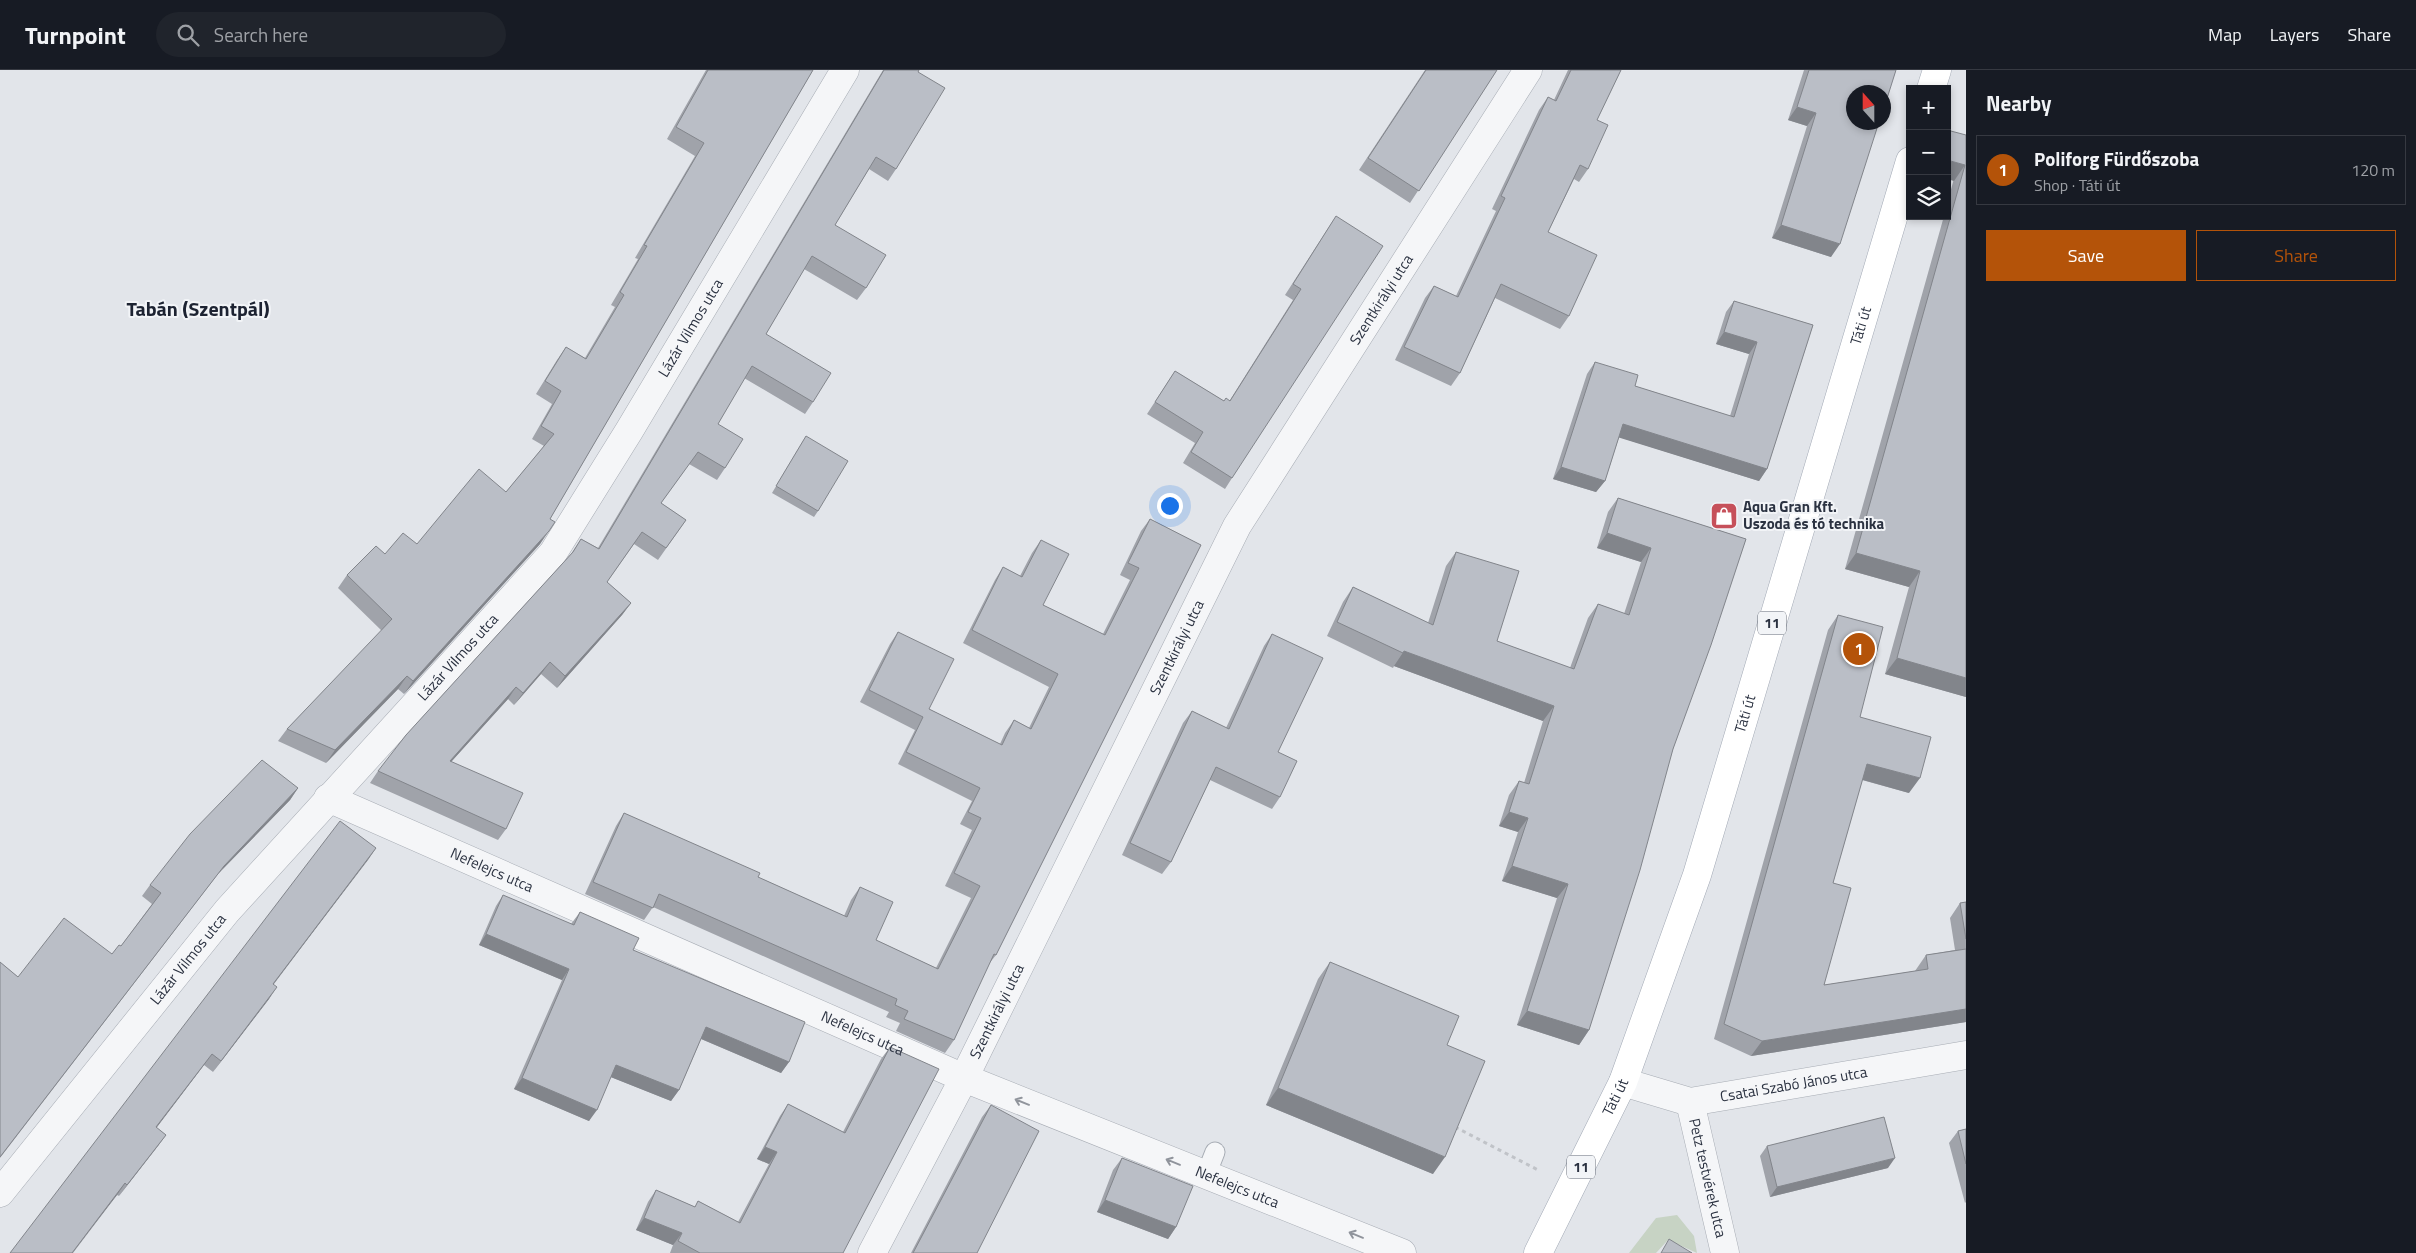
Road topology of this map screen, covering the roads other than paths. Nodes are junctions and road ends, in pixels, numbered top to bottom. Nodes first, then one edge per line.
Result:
1 (845, 70) edge
2 (1528, 70) edge
3 (1937, 70) edge
4 (1932, 85) edge
5 (1906, 174) edge
6 (328, 798) junction
7 (1966, 1055) edge
8 (964, 1078) junction
9 (1623, 1082) junction
10 (1690, 1102) junction
11 (0, 1193) edge
12 (872, 1253) edge
13 (1402, 1253) edge
14 (1538, 1253) edge
15 (1725, 1253) edge

1 - 6 street, Lázár Vilmos utca
2 - 8 street, Szentkirályi utca
3 - 4 main road
5 - 9 main road, Táti út / 11
6 - 8 street, Nefelejcs utca
6 - 11 street, Lázár Vilmos utca
7 - 10 street, Csatai Szabó János utca
8 - 12 street, Szentkirályi utca
13 -> 8 street, Nefelejcs utca
9 - 10 street, Csatai Szabó János utca
9 - 14 main road, Táti út / 11
10 - 15 street, Petz testvérek utca

